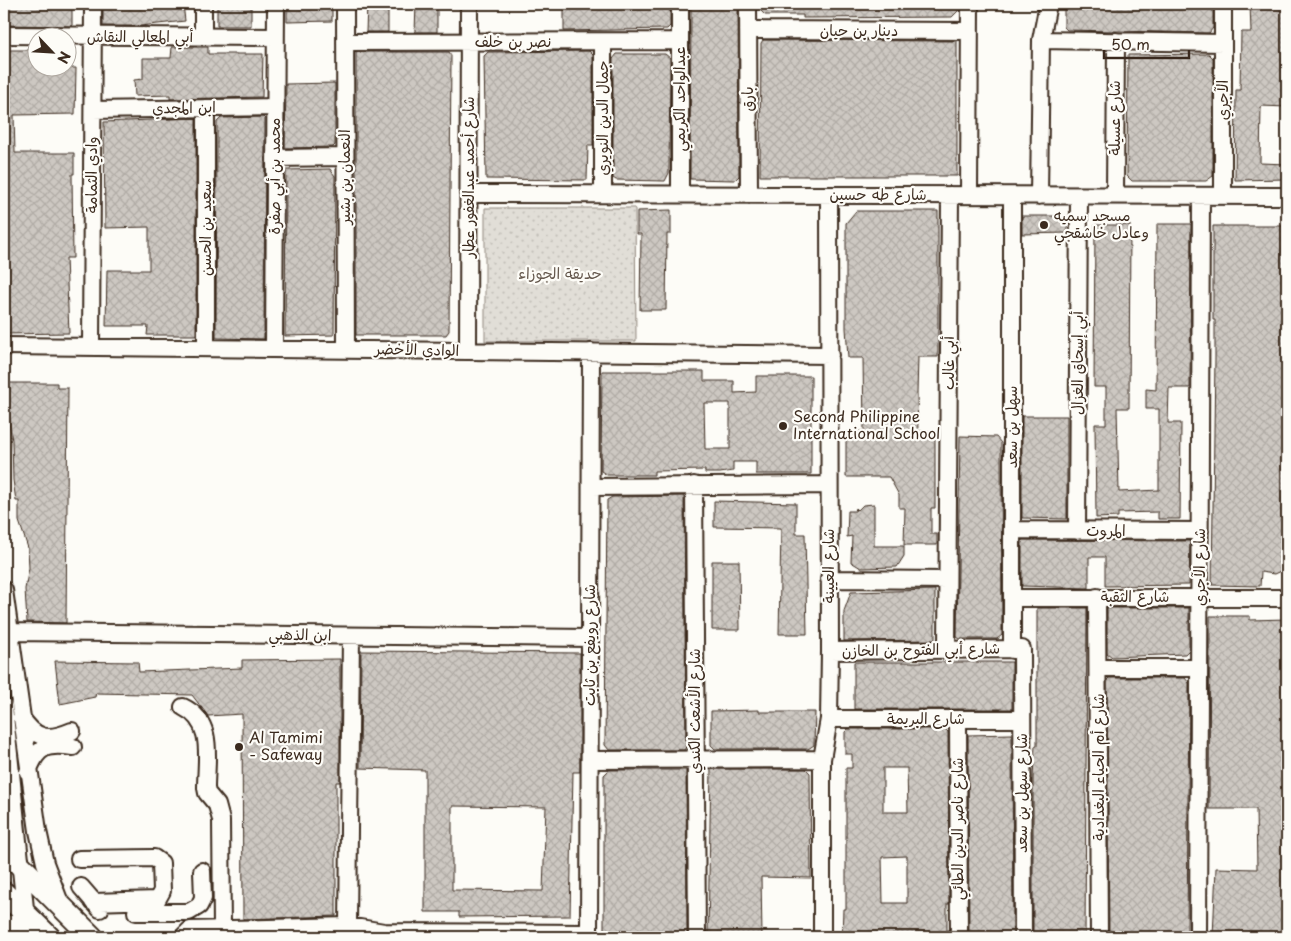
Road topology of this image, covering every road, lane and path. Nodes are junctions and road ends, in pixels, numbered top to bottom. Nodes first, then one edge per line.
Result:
1 (93, 4) edge
2 (203, 4) edge
3 (276, 4) edge
4 (345, 4) edge
5 (469, 4) edge
6 (680, 4) edge
7 (748, 4) edge
8 (970, 4) edge
9 (1048, 4) edge
10 (1223, 4) edge
11 (748, 30) junction
12 (970, 31) junction
13 (4, 36) edge
14 (203, 36) junction
15 (276, 36) junction
16 (93, 37) junction
17 (1041, 40) junction
18 (680, 41) junction
19 (345, 42) junction
20 (469, 42) junction
21 (603, 42) junction
22 (1116, 42) junction
23 (1223, 43) junction
24 (275, 107) junction
25 (206, 108) junction
26 (93, 110) junction
27 (345, 157) junction
28 (275, 158) junction
29 (468, 194) junction
30 (603, 194) junction
31 (680, 194) junction
32 (749, 195) junction
33 (829, 195) junction
34 (950, 195) junction
35 (969, 195) junction
36 (1114, 195) junction
37 (1012, 196) junction
38 (1039, 196) junction
39 (1078, 196) junction
40 (1201, 196) junction
41 (1222, 196) junction
42 (1287, 196) edge
43 (4, 346) edge
44 (91, 347) junction
45 (206, 348) junction
46 (274, 349) junction
47 (346, 350) junction
48 (468, 351) junction
49 (591, 352) junction
50 (830, 355) junction
51 (694, 485) junction
52 (829, 485) junction
53 (591, 487) junction
54 (1012, 530) junction
55 (1077, 531) junction
56 (1200, 532) junction
57 (829, 579) junction
58 (947, 580) junction
59 (4, 590) edge
60 (1097, 597) junction
61 (1200, 597) junction
62 (1012, 598) junction
63 (1287, 598) edge
64 (9, 632) junction
65 (351, 636) junction
66 (590, 638) junction
67 (1017, 649) junction
68 (947, 650) junction
69 (830, 651) junction
70 (1099, 668) junction
71 (1199, 668) junction
72 (4, 706) edge
73 (183, 707) dead end
74 (20, 716) junction
75 (829, 719) junction
76 (1022, 719) junction
77 (958, 720) junction
78 (6, 752) edge
79 (696, 759) junction
80 (590, 760) junction
81 (822, 760) junction
82 (28, 772) junction
83 (38, 831) junction
84 (11, 841) edge
85 (4, 855) edge
86 (79, 859) dead end
87 (13, 865) edge
88 (202, 871) dead end
89 (81, 887) dead end
90 (4, 893) edge
91 (93, 902) junction
92 (4, 906) edge
93 (64, 909) junction
94 (348, 926) junction
95 (21, 927) edge
96 (216, 932) edge
97 (270, 932) edge
98 (88, 933) edge
99 (384, 935) edge
100 (589, 935) edge
101 (49, 937) edge
102 (53, 937) edge
103 (183, 937) edge
104 (697, 937) edge
105 (822, 937) edge
106 (959, 937) edge
107 (1023, 937) edge
108 (1099, 937) edge
109 (1198, 937) edge

1 - 16 street, وادي الثمامة
2 - 14 street
3 - 15 street, محمد بن أبي صفرة
4 - 19 street, النعمان بن بشير
5 - 20 street, شارع أحمد عبدالغفور عطار
6 - 18 street, عبدالواحد الكريمي
7 - 11 street, بارق
8 - 12 street
9 - 17 street
10 - 23 street, الآجري
11 - 12 street, دينار بن حيان
11 - 32 street, بارق
12 - 35 street
13 - 16 street, أبي المعالي النقاش
14 - 15 street, أبي المعالي النقاش
14 - 16 street, أبي المعالي النقاش
15 - 24 street, محمد بن أبي صفرة
16 - 26 street, وادي الثمامة
17 - 22 street
17 - 38 street
18 - 21 street, نصر بن خلف
18 - 31 street, عبدالواحد الكريمي
19 - 20 street, نصر بن خلف
19 - 27 street, النعمان بن بشير
20 - 21 street, نصر بن خلف
20 - 29 street, شارع أحمد عبدالغفور عطار
21 - 30 street, جمال الدين النويري
22 - 23 street
22 - 36 street, شارع عسيلة
23 - 41 street, الآجري
24 - 25 street, ابن المجدي
24 - 28 street, محمد بن أبي صفرة
25 - 26 street, ابن المجدي
25 - 45 street, سعيد بن الحسن
26 - 44 street, وادي الثمامة
27 - 28 street
27 - 47 street, النعمان بن بشير
28 - 46 street, محمد بن أبي صفرة
29 - 30 street, شارع طه حسين
29 - 48 street, شارع أحمد عبدالغفور عطار
30 - 31 street, شارع طه حسين
31 - 32 street, شارع طه حسين
32 - 33 street, شارع طه حسين
33 - 34 street, شارع طه حسين
33 - 50 street, شارع العيينة
34 - 35 street, شارع طه حسين
34 - 58 street, أبي غالب
35 - 37 street, شارع طه حسين
36 - 39 street, شارع طه حسين
36 - 40 street, شارع طه حسين
37 - 38 street, شارع طه حسين
37 - 54 street, سهل بن سعد
38 - 39 street, شارع طه حسين
39 - 55 street, أبي إسحاق الغزال
40 - 41 street, شارع طه حسين
40 - 56 street, شارع الآجري
41 - 42 street, شارع طه حسين
43 - 44 street, الوادي الأخضر
44 - 45 street, الوادي الأخضر
45 - 46 street, الوادي الأخضر
46 - 47 street, الوادي الأخضر
47 - 48 street, الوادي الأخضر
48 - 49 street, الوادي الأخضر
49 - 50 street, الوادي الأخضر
49 - 53 street, شارع رويفع بن ثابت
50 - 52 street, شارع العيينة
51 - 52 street
51 - 53 street
51 - 79 street, شارع الأشعث الكندي
52 - 57 street, شارع العيينة
53 - 66 street, شارع رويفع بن ثابت
54 - 55 street, المروت
54 - 62 street, سهل بن سعد
55 - 56 street, المروت
56 - 61 street, شارع الآجري
57 - 58 street
57 - 69 street, شارع العيينة
58 - 68 street, أبي غالب
59 - 64 street
60 - 61 street, شارع الثقبة
60 - 62 street, شارع الثقبة
60 - 70 street, شارع أم الحياء البغدادية
61 - 63 street, شارع الثقبة
61 - 71 street, شارع الآجري
62 - 67 street, سهل بن سعد
64 - 65 street, ابن الذهبي
64 - 74 street
65 - 66 street, ابن الذهبي
65 - 94 street
66 - 80 street, شارع رويفع بن ثابت
67 - 68 street, شارع أبي الفتوح بن الخازن
67 - 76 street, شارع سهل بن سعد
68 - 69 street, شارع أبي الفتوح بن الخازن
69 - 75 street, شارع العيينة
70 - 71 street
70 - 108 street, شارع أم الحياء البغدادية
71 - 109 street, شارع الآجري
72 - 78 street
73 - 96 street
74 - 82 street
74 - 82 street
75 - 77 street, شارع البريمة
75 - 81 street, شارع العيينة
76 - 77 street, شارع البريمة
76 - 107 street, شارع سهل بن سعد
77 - 106 street, شارع ناصر الدين الطائي
78 - 84 street
79 - 80 street
79 - 81 street
79 - 104 street, شارع الأشعث الكندي
80 - 100 street, شارع رويفع بن ثابت
81 - 105 street, شارع العيينة
82 - 83 street
83 - 84 street
83 - 93 street
84 - 87 main road
85 - 87 main road
86 - 91 street
87 - 93 main road
87 - 95 street
88 - 91 street
89 - 91 street
90 - 95 main road
92 - 95 street
93 - 98 main road
94 - 97 street
94 - 99 street
95 - 101 main road
96 - 97 street
96 - 103 street
98 - 102 main road
99 - 100 street

